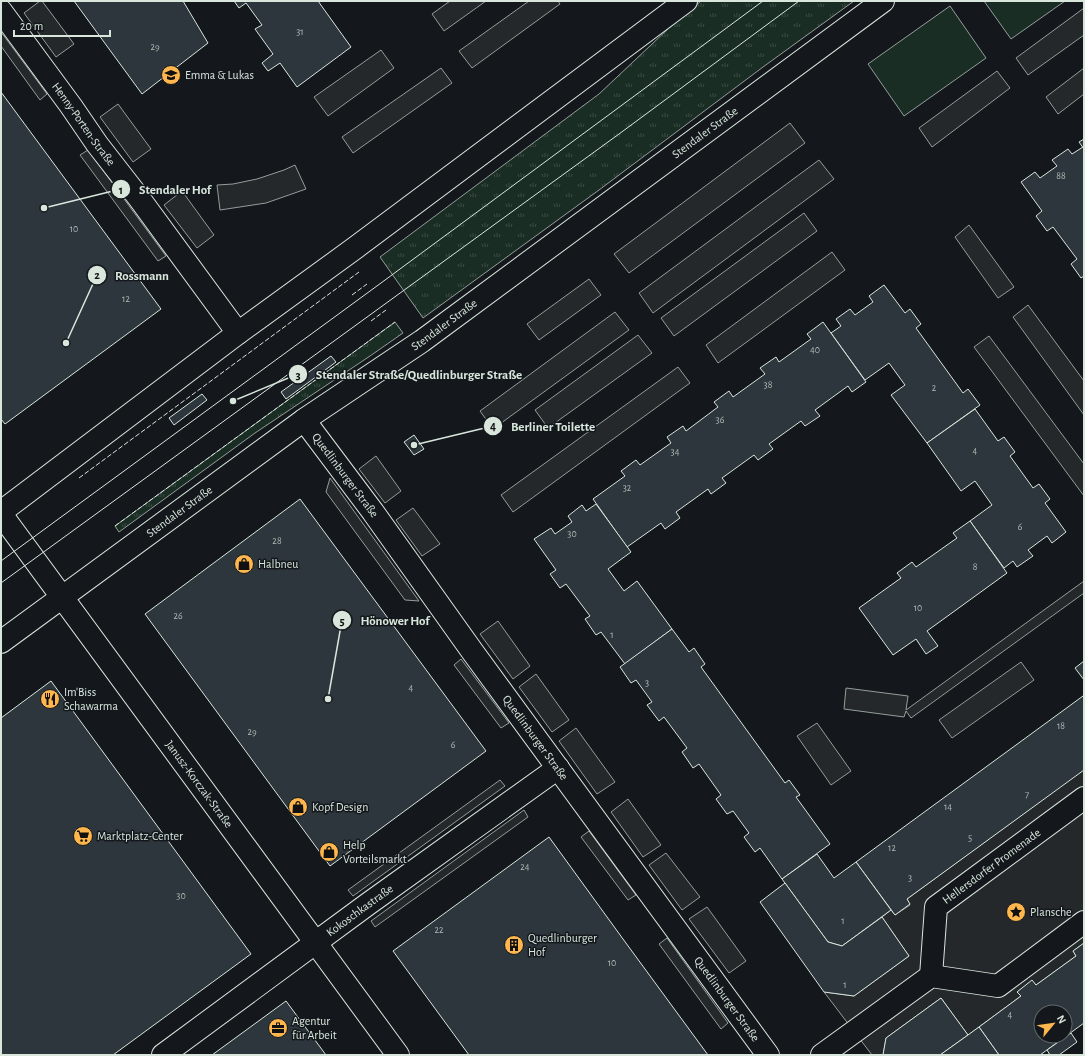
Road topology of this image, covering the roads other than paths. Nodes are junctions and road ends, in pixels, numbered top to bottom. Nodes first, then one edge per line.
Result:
1 (686, 1) edge
2 (883, 1) edge
3 (1, 11) edge
4 (238, 333) junction
5 (304, 420) junction
6 (1, 513) edge
7 (62, 598) junction
8 (1, 642) edge
9 (558, 768) junction
10 (1084, 798) edge
11 (1084, 922) edge
12 (315, 943) junction
13 (931, 976) junction
14 (163, 1055) edge
15 (398, 1055) edge
16 (768, 1055) edge
17 (822, 1055) edge

1 - 4 street
2 - 5 street, Stendaler Straße
3 - 4 street, Henny-Porten-Straße
4 - 6 street
5 - 7 street, Stendaler Straße
5 - 9 street, Quedlinburger Straße
6 - 7 street, Janusz-Korczak-Straße
7 - 8 street, Stendaler Straße
7 - 12 street, Janusz-Korczak-Straße
9 - 12 street, Kokoschkastraße
9 - 16 street, Quedlinburger Straße
10 - 13 street, Hellersdorfer Promenade
11 - 13 street
12 - 14 street, Kokoschkastraße
12 - 15 street, Janusz-Korczak-Straße
13 - 17 street

